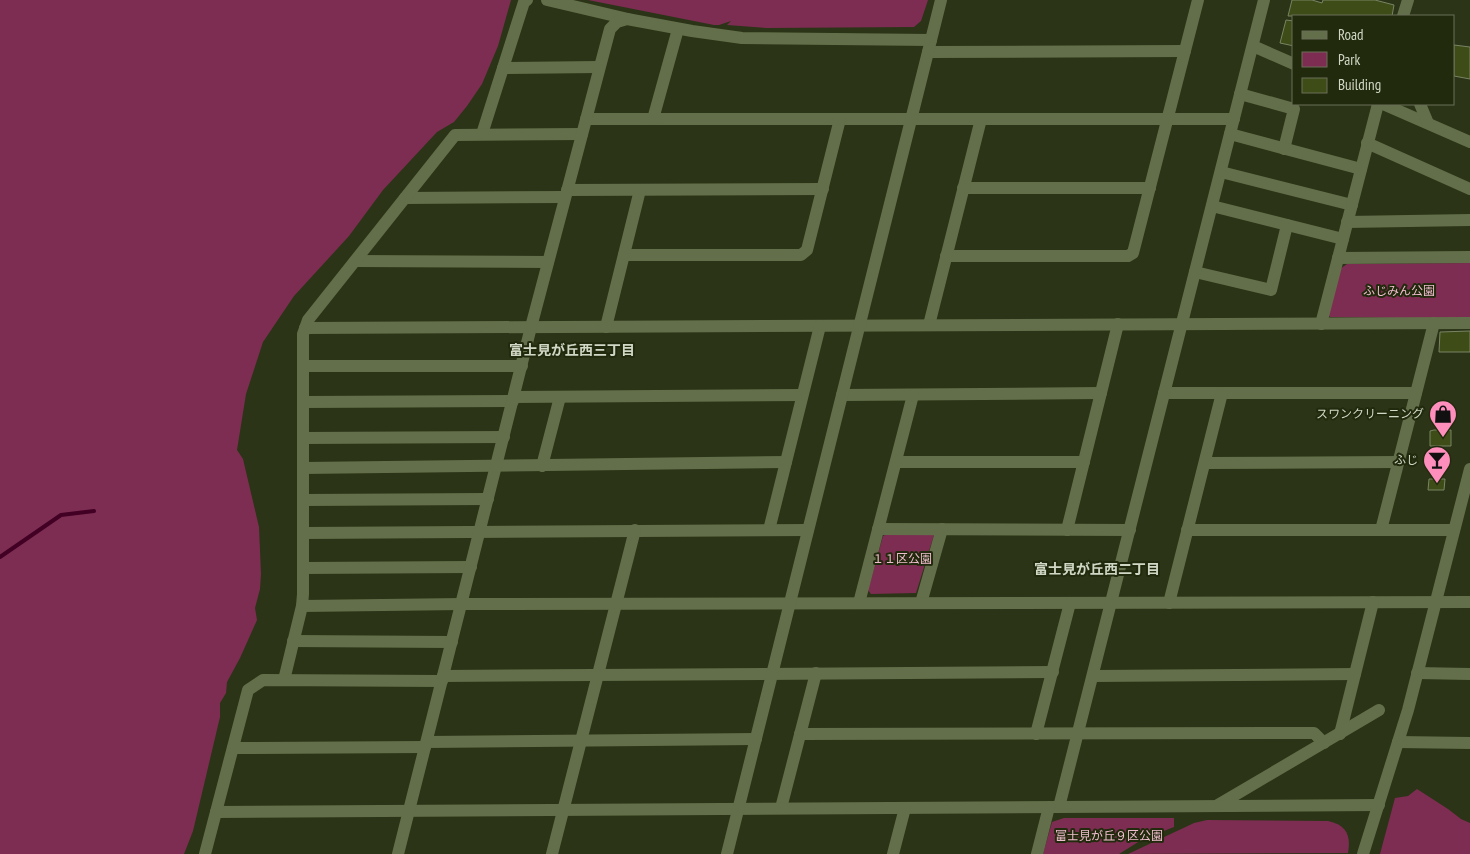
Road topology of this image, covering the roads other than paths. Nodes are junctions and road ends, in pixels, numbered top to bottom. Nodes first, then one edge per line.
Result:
1 (527, 0) edge
2 (547, 0) edge
3 (940, 0) edge
4 (1198, 0) edge
5 (1264, 0) edge
6 (1408, 0) edge
7 (1403, 15) edge
8 (630, 20) junction
9 (678, 29) junction
10 (929, 46) junction
11 (1252, 46) junction
12 (1185, 51) junction
13 (1292, 63) edge
14 (599, 67) junction
15 (503, 68) junction
16 (1240, 94) junction
17 (1378, 105) edge
18 (1386, 105) edge
19 (1420, 105) edge
20 (586, 119) junction
21 (653, 119) junction
22 (840, 119) junction
23 (911, 119) junction
24 (981, 119) junction
25 (1168, 119) junction
26 (1234, 119) junction
27 (1428, 124) junction
28 (482, 134) junction
29 (582, 134) junction
30 (1230, 134) junction
31 (1470, 142) edge
32 (1367, 143) junction
33 (1284, 149) junction
34 (1361, 169) junction
35 (1221, 172) junction
36 (963, 188) junction
37 (1150, 188) junction
38 (823, 189) junction
39 (1470, 189) edge
40 (640, 190) junction
41 (566, 194) junction
42 (405, 198) junction
43 (1352, 205) junction
44 (1212, 206) junction
45 (1470, 220) edge
46 (1347, 222) junction
47 (1287, 225) junction
48 (1343, 239) junction
49 (624, 255) junction
50 (946, 256) junction
51 (1470, 257) edge
52 (1338, 258) junction
53 (355, 261) junction
54 (548, 262) junction
55 (1195, 272) junction
56 (1434, 323) junction
57 (1470, 323) edge
58 (1118, 324) junction
59 (1182, 324) junction
60 (1321, 324) junction
61 (929, 325) junction
62 (820, 326) junction
63 (860, 326) junction
64 (531, 327) junction
65 (606, 327) junction
66 (305, 328) junction
67 (304, 366) junction
68 (522, 366) junction
69 (1101, 393) junction
70 (1164, 393) junction
71 (1222, 393) junction
72 (1416, 393) junction
73 (802, 395) junction
74 (842, 395) junction
75 (913, 395) junction
76 (560, 397) junction
77 (514, 399) junction
78 (304, 402) junction
79 (504, 437) junction
80 (304, 438) junction
81 (786, 462) junction
82 (896, 462) junction
83 (1084, 462) junction
84 (1398, 462) junction
85 (1205, 463) junction
86 (497, 466) junction
87 (542, 466) junction
88 (303, 468) junction
89 (1470, 469) edge
90 (488, 499) junction
91 (303, 500) junction
92 (878, 529) junction
93 (942, 529) junction
94 (635, 530) junction
95 (769, 530) junction
96 (808, 530) junction
97 (1067, 530) junction
98 (1130, 530) junction
99 (1188, 530) junction
100 (1381, 530) junction
101 (1454, 530) junction
102 (480, 532) junction
103 (303, 533) junction
104 (471, 567) junction
105 (303, 568) junction
106 (1373, 602) junction
107 (1436, 602) junction
108 (1470, 602) edge
109 (790, 603) junction
110 (859, 603) junction
111 (921, 603) junction
112 (1070, 603) junction
113 (1111, 603) junction
114 (1169, 603) junction
115 (462, 604) junction
116 (616, 604) junction
117 (302, 606) junction
118 (293, 641) junction
119 (452, 642) junction
120 (1053, 672) junction
121 (816, 673) junction
122 (1418, 673) junction
123 (772, 674) junction
124 (1355, 674) junction
125 (1470, 674) edge
126 (598, 675) junction
127 (1093, 676) junction
128 (443, 678) junction
129 (284, 680) junction
130 (1379, 710) dead end
131 (800, 734) junction
132 (1036, 734) junction
133 (1078, 734) junction
134 (1340, 734) junction
135 (756, 738) junction
136 (581, 740) junction
137 (1398, 742) junction
138 (1324, 743) junction
139 (1470, 743) edge
140 (426, 744) junction
141 (233, 748) junction
142 (1379, 805) junction
143 (1216, 806) junction
144 (1054, 807) junction
145 (738, 808) junction
146 (781, 808) junction
147 (905, 808) junction
148 (409, 810) junction
149 (563, 810) junction
150 (216, 812) junction
151 (205, 854) edge
152 (398, 854) edge
153 (552, 854) edge
154 (727, 854) edge
155 (893, 854) edge
156 (1037, 854) edge
157 (1363, 854) edge

1 - 15 street
2 - 8 street
3 - 10 street
4 - 12 street
5 - 11 street
6 - 7 street
8 - 9 street
8 - 14 street
9 - 10 street
9 - 21 street
10 - 12 street
10 - 23 street
11 - 13 street
11 - 16 street
12 - 25 street
14 - 15 street
14 - 20 street
15 - 28 street
16 - 26 street
16 - 33 street
17 - 32 street
18 - 27 street
19 - 27 street
20 - 21 street
20 - 29 street
21 - 22 street
22 - 23 street
22 - 38 street
23 - 24 street
23 - 63 street
24 - 25 street
24 - 36 street
25 - 26 street
25 - 37 street
26 - 30 street
27 - 31 street
28 - 29 street
28 - 42 street
29 - 41 street
30 - 33 street
30 - 35 street
32 - 34 street
32 - 39 street
33 - 34 street
34 - 43 street
35 - 43 street
35 - 44 street
36 - 37 street
36 - 50 street
37 - 50 street
38 - 40 street
38 - 49 street
40 - 41 street
40 - 49 street
41 - 42 street
41 - 54 street
42 - 53 street
43 - 46 street
44 - 47 street
44 - 55 street
45 - 46 street
46 - 48 street
47 - 48 street
47 - 55 street
48 - 52 street
49 - 65 street
50 - 61 street
51 - 52 street
52 - 60 street
53 - 54 street
53 - 66 street
54 - 64 street
55 - 59 street
56 - 57 street
56 - 60 street
56 - 72 street
58 - 59 street
58 - 61 street
58 - 69 street
59 - 60 street
59 - 70 street
61 - 63 street
62 - 63 street
62 - 65 street
62 - 73 street
63 - 74 street
64 - 65 street
64 - 66 street
64 - 68 street
66 - 67 street
67 - 68 street
67 - 78 street
68 - 77 street
69 - 75 street
69 - 83 street
70 - 71 street
70 - 98 street
71 - 72 street
71 - 85 street
72 - 84 street
73 - 76 street
73 - 81 street
74 - 75 street
74 - 96 street
75 - 82 street
76 - 77 street
76 - 87 street
77 - 78 street
77 - 79 street
78 - 80 street
79 - 80 street
79 - 86 street
80 - 88 street
81 - 87 street
81 - 95 street
82 - 83 street
82 - 92 street
83 - 97 street
84 - 85 street
84 - 100 street
85 - 99 street
86 - 87 street
86 - 88 street
86 - 90 street
88 - 91 street
89 - 101 street
90 - 91 street
90 - 102 street
91 - 103 street
92 - 93 street
92 - 110 street
93 - 97 street
93 - 111 street
94 - 95 street
94 - 102 street
94 - 116 street
95 - 96 street
96 - 109 street
97 - 98 street
98 - 113 street
99 - 100 street
99 - 114 street
100 - 101 street
101 - 107 street
102 - 103 street
102 - 104 street
103 - 105 street
104 - 105 street
104 - 115 street
105 - 117 street
106 - 107 street
106 - 114 street
106 - 124 street
107 - 108 street
107 - 122 street
109 - 110 street
109 - 116 street
109 - 123 street
110 - 111 street
111 - 112 street
112 - 113 street
112 - 120 street
113 - 114 street
113 - 127 street
115 - 116 street
115 - 117 street
115 - 119 street
116 - 126 street
117 - 118 street
118 - 119 street
118 - 129 street
119 - 128 street
120 - 121 street
120 - 132 street
121 - 123 street
121 - 131 street
122 - 125 street
122 - 137 street
123 - 126 street
123 - 135 street
124 - 127 street
124 - 134 street
126 - 128 street
126 - 136 street
127 - 133 street
128 - 129 street
128 - 140 street
129 - 141 street
130 - 134 street
131 - 132 street
131 - 146 street
132 - 133 street
133 - 138 street
133 - 144 street
134 - 138 street
135 - 136 street
135 - 145 street
136 - 140 street
136 - 149 street
137 - 139 street
137 - 142 street
138 - 143 street
140 - 141 street
140 - 148 street
141 - 150 street
142 - 143 street
142 - 157 street
143 - 144 street
144 - 147 street
144 - 156 street
145 - 146 street
145 - 149 street
145 - 154 street
146 - 147 street
147 - 155 street
148 - 149 street
148 - 150 street
148 - 152 street
149 - 153 street
150 - 151 street

